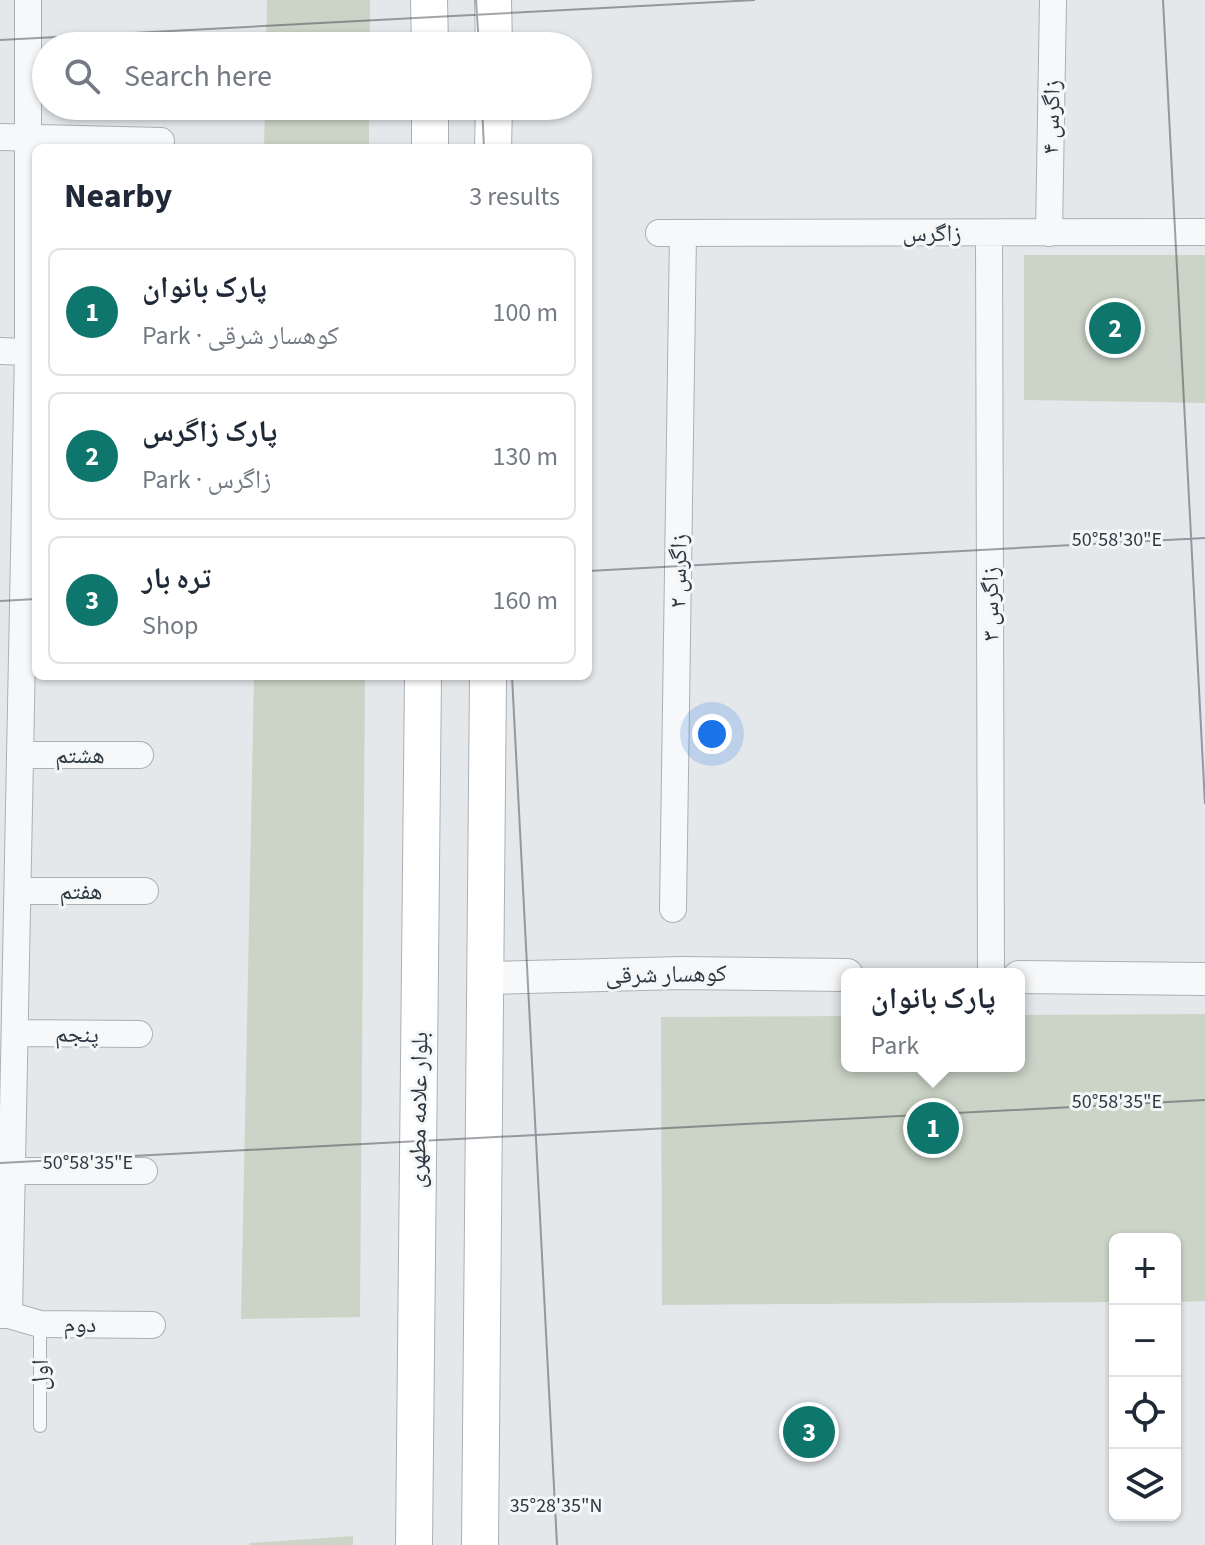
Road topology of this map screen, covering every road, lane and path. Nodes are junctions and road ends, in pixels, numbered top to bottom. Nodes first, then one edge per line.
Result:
1 (28, 0) edge
2 (429, 0) edge
3 (493, 0) edge
4 (1053, 0) edge
5 (430, 32) edge
6 (494, 32) edge
7 (430, 120) edge
8 (494, 120) edge
9 (0, 137) edge
10 (28, 137) junction
11 (161, 141) dead end
12 (430, 144) edge
13 (493, 144) edge
14 (1205, 232) edge
15 (671, 233) joint
16 (989, 233) junction
17 (1049, 233) junction
18 (32, 267) edge
19 (0, 351) edge
20 (28, 352) junction
21 (32, 407) edge
22 (31, 479) edge
23 (29, 620) edge
24 (423, 680) edge
25 (488, 680) edge
26 (14, 748) edge
27 (140, 755) dead end
28 (18, 891) junction
29 (145, 891) dead end
30 (673, 909) dead end
31 (991, 968) edge
32 (841, 975) edge
33 (1025, 977) edge
34 (486, 978) junction
35 (1205, 979) edge
36 (8, 1002) edge
37 (15, 1033) junction
38 (139, 1034) dead end
39 (12, 1171) junction
40 (144, 1171) dead end
41 (6, 1206) edge
42 (5, 1315) edge
43 (40, 1324) junction
44 (152, 1325) dead end
45 (40, 1426) dead end
46 (414, 1545) edge
47 (480, 1545) edge

1 - 10 street
2 - 5 main road
3 - 6 main road
4 - 17 street, زاگرس ۴
7 - 12 main road
8 - 13 main road
9 - 10 street
10 - 11 street
10 - 18 street
14 - 17 street, زاگرس
15 - 16 street, زاگرس
15 - 30 street, زاگرس ۲
16 - 17 street, زاگرس
16 - 31 street, زاگرس ۳
18 - 20 street
19 - 20 street
20 - 21 street
21 - 22 street
22 - 23 street
23 - 26 street
24 - 46 main road, بلوار علامه مطهری
25 - 34 main road
26 - 27 street, هشتم
26 - 28 street
28 - 29 street, هفتم
28 - 36 street
32 - 34 street, کوهسار شرقی
33 - 35 street
34 - 47 main road
36 - 37 street
37 - 38 street, پنجم
37 - 39 street
39 - 40 street
39 - 41 street
41 - 42 street
42 - 43 street, دوم
43 - 44 street, دوم
43 - 45 lane, اول

